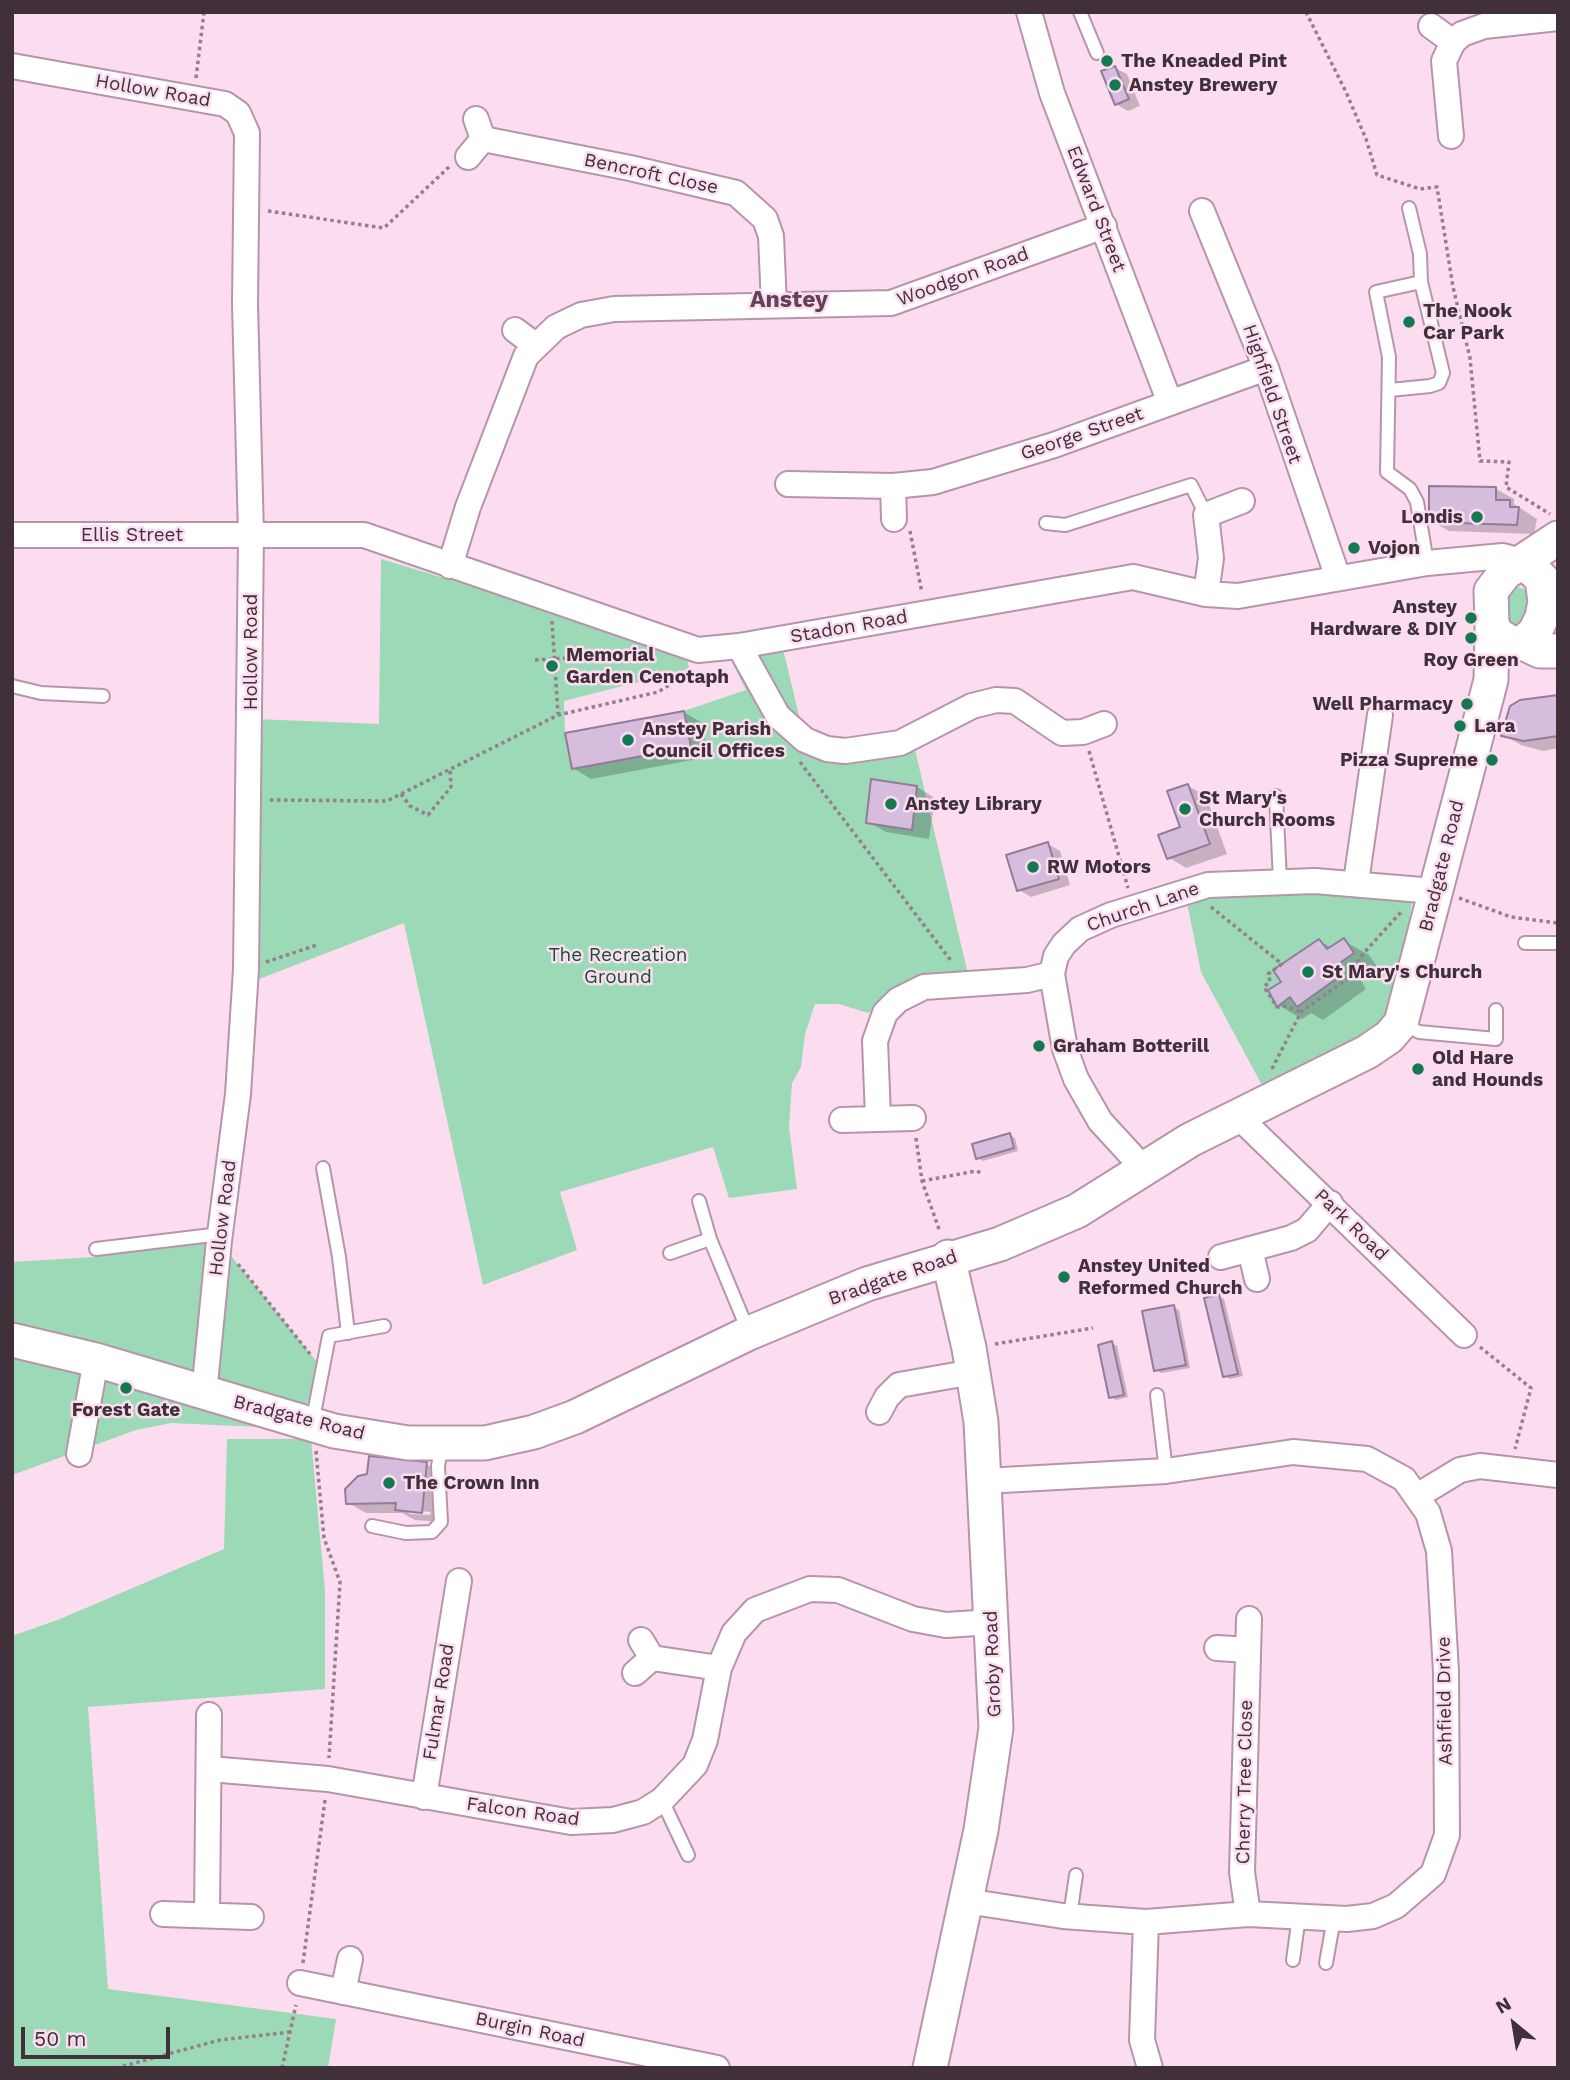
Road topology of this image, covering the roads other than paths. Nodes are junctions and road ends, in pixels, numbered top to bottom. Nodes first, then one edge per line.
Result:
1 (1029, 12) edge
2 (1080, 12) edge
3 (1556, 12) edge
4 (1557, 18) edge
5 (1431, 26) dead end
6 (1453, 41) junction
7 (1097, 53) dead end
8 (12, 66) edge
9 (1451, 136) dead end
10 (476, 138) road end
11 (1409, 208) dead end
12 (1202, 211) dead end
13 (1104, 226) junction
14 (1421, 282) junction
15 (774, 305) junction
16 (515, 330) dead end
17 (535, 345) junction
18 (1266, 368) junction
19 (1390, 390) junction
20 (1170, 403) junction
21 (788, 484) dead end
22 (893, 486) junction
23 (1242, 501) dead end
24 (1206, 515) junction
25 (894, 519) road end
26 (1046, 523) dead end
27 (251, 535) junction
28 (12, 536) edge
29 (1558, 538) edge
30 (1458, 561) junction
31 (1545, 562) edge
32 (1427, 563) junction
33 (450, 566) junction
34 (1338, 578) junction
35 (1491, 591) junction
36 (1206, 594) junction
37 (1492, 625) junction
38 (1536, 635) edge
39 (739, 646) junction
40 (1558, 651) edge
41 (1492, 680) junction
42 (12, 686) edge
43 (103, 696) dead end
44 (1380, 715) dead end
45 (1094, 728) road end
46 (1276, 796) dead end
47 (1280, 881) junction
48 (1356, 882) junction
49 (1434, 891) junction
50 (1525, 943) dead end
51 (1558, 943) edge
52 (1052, 974) junction
53 (1496, 1010) dead end
54 (1401, 1023) junction
55 (1249, 1109) junction
56 (878, 1117) junction
57 (914, 1118) road end
58 (842, 1120) dead end
59 (323, 1168) dead end
60 (1144, 1169) junction
61 (699, 1201) dead end
62 (1330, 1203) junction
63 (219, 1237) junction
64 (710, 1240) junction
65 (96, 1248) dead end
66 (1250, 1249) junction
67 (670, 1253) dead end
68 (1221, 1257) dead end
69 (948, 1258) junction
70 (1257, 1279) dead end
71 (384, 1326) dead end
72 (348, 1333) junction
73 (749, 1333) junction
74 (1464, 1335) road end
75 (15, 1346) edge
76 (96, 1360) junction
77 (971, 1360) junction
78 (204, 1394) junction
79 (1157, 1395) dead end
80 (880, 1412) dead end
81 (312, 1425) junction
82 (442, 1445) junction
83 (79, 1454) dead end
84 (1166, 1471) junction
85 (1558, 1475) edge
86 (985, 1481) junction
87 (1418, 1496) junction
88 (372, 1526) dead end
89 (459, 1581) dead end
90 (1249, 1619) dead end
91 (992, 1622) junction
92 (1217, 1648) dead end
93 (1248, 1650) junction
94 (643, 1657) dead end
95 (719, 1668) junction
96 (209, 1715) dead end
97 (210, 1769) junction
98 (424, 1797) junction
99 (662, 1800) junction
100 (688, 1855) dead end
101 (1076, 1875) dead end
102 (966, 1901) junction
103 (163, 1914) dead end
104 (208, 1914) junction
105 (1248, 1914) junction
106 (1070, 1916) junction
107 (1299, 1916) junction
108 (251, 1917) dead end
109 (1334, 1918) junction
110 (1146, 1922) junction
111 (350, 1959) dead end
112 (1293, 1960) dead end
113 (1326, 1963) dead end
114 (300, 1983) road end
115 (343, 1992) junction
116 (681, 2065) edge
117 (718, 2068) edge
118 (930, 2068) edge
119 (1150, 2068) edge

1 - 13 street, Edward Street
2 - 7 lane
3 - 4 street
4 - 6 street
5 - 6 street
6 - 9 street
8 - 27 street, Hollow Road
10 - 15 street, Bencroft Close
11 - 14 lane
12 - 18 street, Highfield Street
13 - 15 street, Woodgon Road
13 - 20 street, Edward Street
14 - 19 lane
14 - 19 lane
15 - 17 street, Woodgon Road
16 - 17 street
17 - 33 street, Woodgon Road
18 - 20 street, George Street
18 - 34 street, Highfield Street
19 - 32 lane
20 - 22 street, George Street
21 - 22 street, George Street
22 - 25 street
23 - 24 street
24 - 26 lane
24 - 36 street
27 - 28 street, Ellis Street
27 - 33 street, Stadon Road
27 - 63 street, Hollow Road
29 - 31 street
30 - 31 street, Stadon Road
30 - 32 street, Stadon Road
30 - 35 street
31 - 35 street
31 - 38 street
32 - 34 street, Stadon Road
33 - 39 street, Stadon Road
34 - 36 street, Stadon Road
35 - 37 street, Bradgate Road
36 - 39 street, Stadon Road
37 - 38 street
37 - 41 street, Bradgate Road
38 - 40 street
38 - 41 street, Bradgate Road
39 - 45 street
41 - 49 street, Bradgate Road
42 - 43 lane
44 - 48 street
46 - 47 lane
47 - 48 street, Church Lane
47 - 52 street, Church Lane
48 - 49 street, Church Lane
49 - 54 street, Bradgate Road
50 - 51 lane
52 - 56 street
52 - 60 street
53 - 54 lane
54 - 55 street, Bradgate Road
55 - 60 street, Bradgate Road
55 - 62 street, Park Road
56 - 57 street
56 - 58 street
59 - 72 lane
60 - 69 street, Bradgate Road
61 - 64 lane
62 - 66 street
62 - 74 street, Park Road
63 - 65 lane
63 - 78 street, Hollow Road
64 - 67 lane
64 - 73 lane
66 - 68 street
66 - 70 street
69 - 73 street, Bradgate Road
69 - 77 street, Groby Road
71 - 72 lane
72 - 81 lane
73 - 82 street, Bradgate Road
75 - 76 street, Bradgate Road
76 - 78 street, Bradgate Road
76 - 83 street
77 - 80 street
77 - 86 street, Groby Road
78 - 81 street, Bradgate Road
79 - 84 lane
81 - 82 street, Bradgate Road
82 - 88 lane
84 - 86 street, Ashfield Drive
84 - 87 street, Ashfield Drive
85 - 87 street
86 - 91 street, Groby Road
87 - 109 street, Ashfield Drive
89 - 98 street, Fulmar Road
90 - 93 street, Cherry Tree Close
91 - 95 street, Falcon Road
91 - 102 street, Groby Road
92 - 93 street
93 - 105 street, Cherry Tree Close
94 - 95 street
95 - 99 street, Falcon Road
96 - 97 street
97 - 98 street, Falcon Road
97 - 104 street
98 - 99 street, Falcon Road
99 - 100 lane
101 - 106 lane
102 - 106 street, Ashfield Drive
102 - 118 street, Groby Road
103 - 104 street
104 - 108 street
105 - 107 street, Ashfield Drive
105 - 110 street, Ashfield Drive
106 - 110 street, Ashfield Drive
107 - 109 street, Ashfield Drive
107 - 112 lane
109 - 113 lane
110 - 119 street
111 - 115 street
114 - 115 street, Burgin Road
115 - 116 street, Burgin Road
116 - 117 street, Burgin Road

